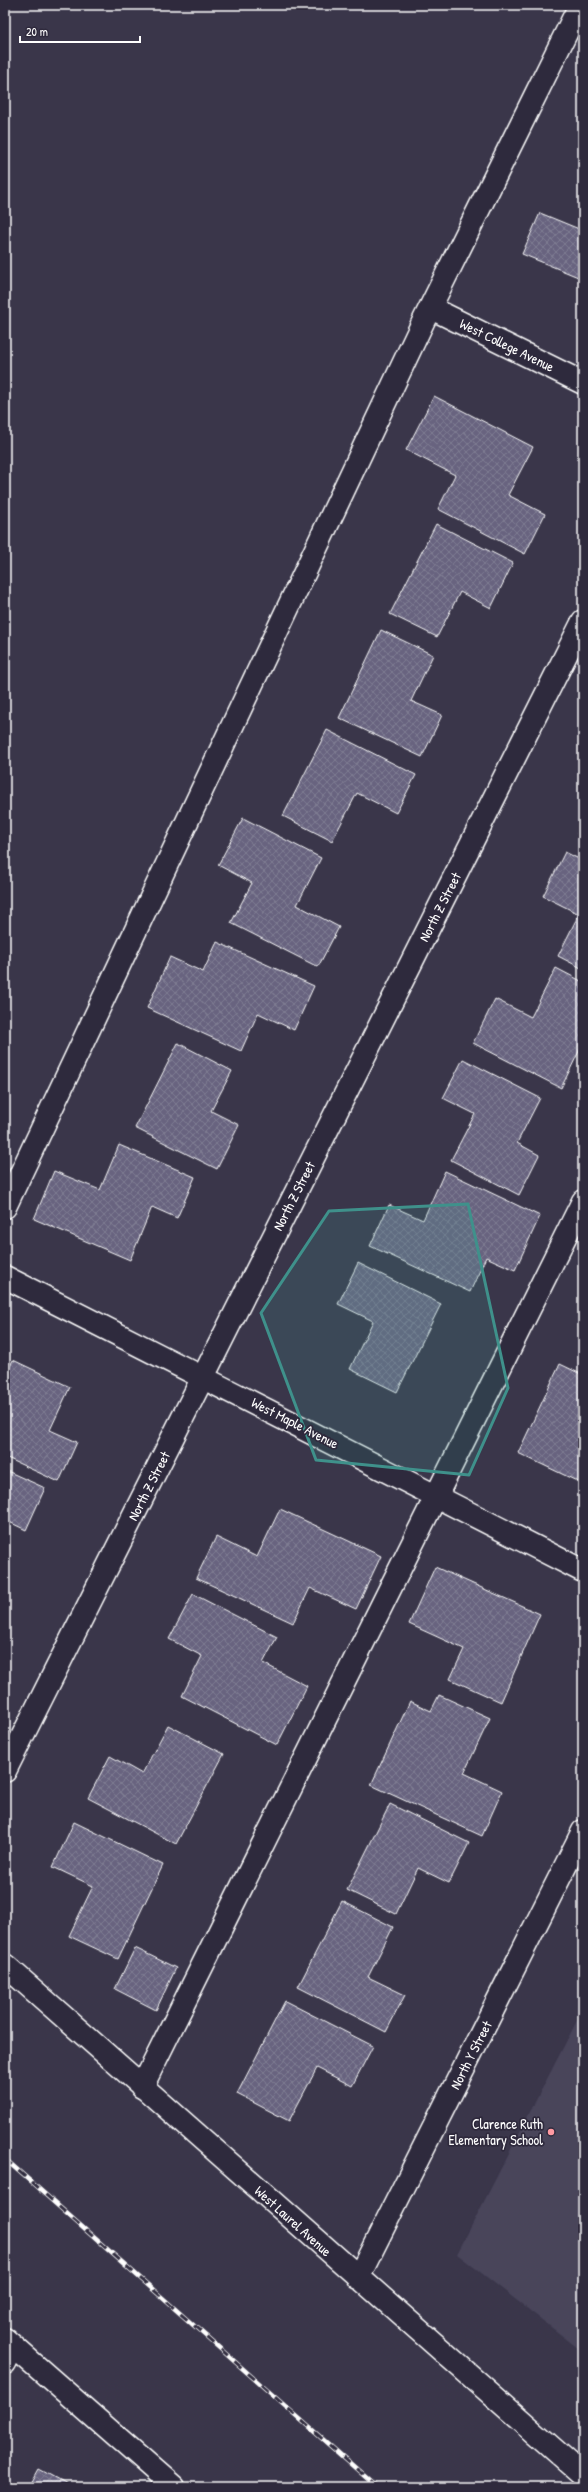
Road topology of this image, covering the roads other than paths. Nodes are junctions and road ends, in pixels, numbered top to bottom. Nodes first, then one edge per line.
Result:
1 (580, 5) edge
2 (431, 308) junction
3 (583, 383) edge
4 (583, 621) edge
5 (583, 1201) edge
6 (5, 1207) edge
7 (5, 1277) edge
8 (204, 1376) junction
9 (435, 1495) junction
10 (583, 1571) edge
11 (5, 1771) edge
12 (583, 1831) edge
13 (5, 1965) edge
14 (142, 2087) junction
15 (358, 2278) junction
16 (8, 2350) edge
17 (583, 2475) edge
18 (174, 2487) edge

1 - 2 street
2 - 3 street, West College Avenue
2 - 6 street
4 - 8 street, North Z Street
5 - 9 street
7 - 8 street, West Maple Avenue
8 - 9 street, West Maple Avenue
8 - 11 street, North Z Street
9 - 10 street, West Maple Avenue
9 - 14 street
12 - 15 street, North Y Street
13 - 14 street, West Laurel Avenue
14 - 15 street, West Laurel Avenue
15 - 17 street, West Laurel Avenue
16 - 18 street

